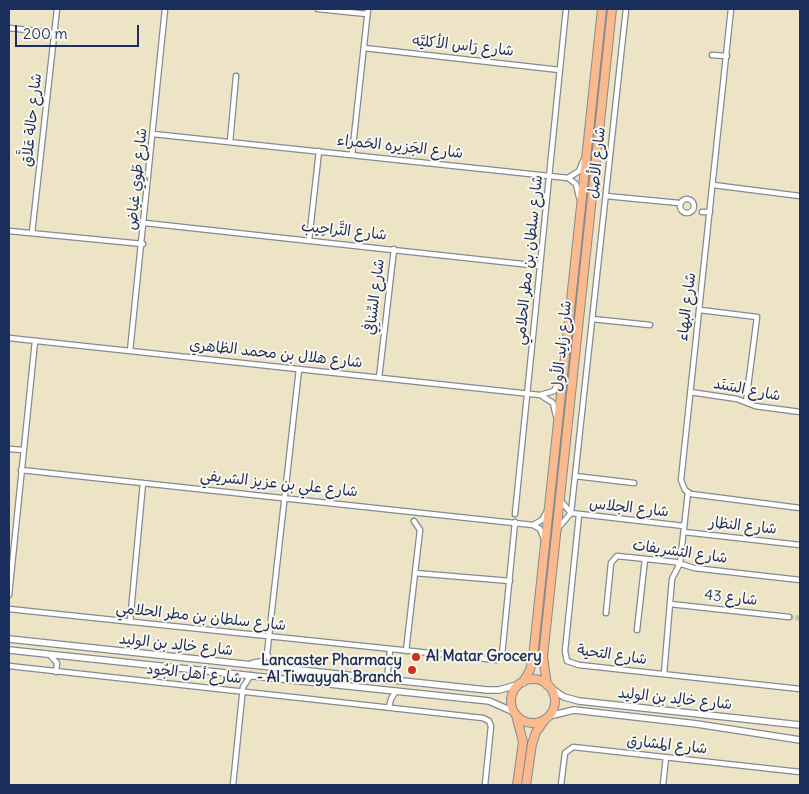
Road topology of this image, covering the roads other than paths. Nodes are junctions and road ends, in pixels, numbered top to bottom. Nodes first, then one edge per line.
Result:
1 (57, 9) edge
2 (165, 9) edge
3 (318, 9) edge
4 (566, 9) edge
5 (602, 9) edge
6 (612, 9) edge
7 (626, 9) edge
8 (731, 9) edge
9 (368, 11) edge
10 (9, 28) edge
11 (55, 33) junction
12 (364, 48) junction
13 (712, 55) dead end
14 (727, 56) junction
15 (560, 70) junction
16 (236, 76) dead end
17 (154, 134) junction
18 (230, 142) junction
19 (588, 147) junction
20 (319, 151) junction
21 (352, 155) junction
22 (550, 176) junction
23 (568, 178) junction
24 (713, 185) junction
25 (606, 196) junction
26 (800, 196) edge
27 (679, 203) junction
28 (581, 208) junction
29 (697, 212) junction
30 (710, 212) junction
31 (145, 223) junction
32 (9, 231) edge
33 (32, 233) junction
34 (309, 240) junction
35 (143, 244) junction
36 (394, 249) junction
37 (540, 266) junction
38 (700, 310) junction
39 (592, 319) junction
40 (650, 325) dead end
41 (9, 338) edge
42 (34, 340) junction
43 (130, 351) junction
44 (564, 367) junction
45 (299, 369) junction
46 (379, 378) junction
47 (690, 392) junction
48 (529, 394) junction
49 (540, 395) junction
50 (746, 402) junction
51 (800, 412) edge
52 (557, 429) junction
53 (9, 449) edge
54 (23, 450) junction
55 (21, 470) junction
56 (575, 476) junction
57 (143, 483) junction
58 (634, 483) dead end
59 (688, 492) junction
60 (560, 497) junction
61 (285, 498) junction
62 (550, 502) junction
63 (800, 508) edge
64 (571, 513) junction
65 (515, 514) dead end
66 (579, 515) junction
67 (414, 521) dead end
68 (515, 522) junction
69 (533, 524) junction
70 (684, 526) junction
71 (556, 532) junction
72 (684, 532) junction
73 (800, 545) edge
74 (545, 548) junction
75 (645, 559) junction
76 (680, 563) junction
77 (415, 573) junction
78 (800, 580) edge
79 (510, 581) junction
80 (9, 595) edge
81 (670, 604) junction
82 (9, 609) edge
83 (606, 613) dead end
84 (789, 617) tunnel mouth
85 (130, 622) junction
86 (637, 630) dead end
87 (269, 636) junction
88 (9, 639) edge
89 (9, 650) edge
90 (390, 650) junction
91 (406, 651) junction
92 (268, 654) junction
93 (50, 655) junction
94 (141, 655) junction
95 (66, 656) junction
96 (128, 663) junction
97 (239, 664) junction
98 (9, 666) edge
99 (57, 666) junction
100 (296, 670) junction
101 (56, 672) junction
102 (238, 674) junction
103 (664, 674) junction
104 (251, 675) junction
105 (387, 680) junction
106 (521, 683) junction
107 (549, 686) junction
108 (243, 689) junction
109 (800, 689) edge
110 (384, 690) junction
111 (396, 691) junction
112 (389, 704) junction
113 (515, 713) junction
114 (548, 717) junction
115 (800, 724) edge
116 (800, 740) edge
117 (666, 757) junction
118 (800, 772) edge
119 (233, 785) edge
120 (485, 785) edge
121 (517, 785) edge
122 (526, 785) edge
123 (561, 785) edge
124 (663, 785) edge

1 - 11 street, شارع حالة عَلاَّق
2 - 17 street, شارع طَوِي غياض
3 - 9 street
4 - 15 street, شارع سلطان بن مطر الحلامي
5 - 19 main road, شارع زايد الأول
6 - 60 main road, شارع زايد الأول
7 - 25 street, شارع الأصل
8 - 14 street, شارع البهاء
9 - 12 street
10 - 11 street
11 - 33 street, شارع حالة عَلاَّق
12 - 15 street, شارع رَاس الأكليَّه
12 - 21 street
13 - 14 street
14 - 24 street, شارع البهاء
15 - 22 street, شارع سلطان بن مطر الحلامي
16 - 18 street
17 - 18 street, شارع الجَزيره الحَمراء
17 - 31 street, شارع طَوِي غياض
18 - 20 street, شارع الجَزيره الحَمراء
19 - 23 street
19 - 28 main road, شارع زايد الأول
20 - 21 street, شارع الجَزيره الحَمراء
20 - 34 street
21 - 22 street, شارع الجَزيره الحَمراء
22 - 23 street, شارع الجَزيره الحَمراء
22 - 37 street, شارع سلطان بن مطر الحلامي
23 - 28 street
24 - 26 street
24 - 30 street, شارع البهاء
25 - 27 street
25 - 39 street, شارع الأصل
27 - 29 street
27 - 29 street
28 - 44 main road, شارع زايد الأول
29 - 30 street
30 - 38 street, شارع البهاء
31 - 34 street, شارع التَّراحِيب
31 - 35 street, شارع طَوِي غياض
32 - 33 street
33 - 35 street
34 - 36 street, شارع التَّراحِيب
35 - 43 street, شارع طَوِي غياض
36 - 37 street, شارع التَّراحِيب
36 - 46 street, شارع السِّنافِي
37 - 48 street, شارع سلطان بن مطر الحلامي
38 - 47 street, شارع البهاء
38 - 50 street
39 - 40 street
39 - 56 street, شارع الأصل
41 - 42 street, شارع هلال بن محمد الظاهري
42 - 43 street, شارع هلال بن محمد الظاهري
42 - 54 street
43 - 45 street, شارع هلال بن محمد الظاهري
44 - 49 street
44 - 52 main road, شارع زايد الأول
45 - 46 street, شارع هلال بن محمد الظاهري
45 - 61 street
46 - 48 street, شارع هلال بن محمد الظاهري
47 - 50 street, شارع السَنَد
47 - 59 street, شارع البهاء
48 - 49 street, شارع هلال بن محمد الظاهري
48 - 65 street, شارع سلطان بن مطر الحلامي
49 - 52 street
50 - 51 street, شارع السَنَد
52 - 62 main road, شارع زايد الأول
53 - 54 street
54 - 55 street
55 - 57 street, شارع علي بن عزيز الشريفي
55 - 80 street
56 - 58 street
56 - 64 street, شارع الأصل
57 - 61 street, شارع علي بن عزيز الشريفي
57 - 85 street
59 - 63 street
59 - 70 street
60 - 64 street, شارع الجلاس
60 - 71 main road, شارع زايد الأول
61 - 68 street, شارع علي بن عزيز الشريفي
61 - 87 street
62 - 69 street
62 - 74 main road, شارع زايد الأول
64 - 66 street, شارع الجلاس
64 - 71 street, شارع الجلاس
66 - 70 street, شارع الجلاس
66 - 103 street, شارع التحية
67 - 77 street
68 - 69 street, شارع علي بن عزيز الشريفي
68 - 79 street, شارع سلطان بن مطر الحلامي
69 - 74 street
70 - 72 street
71 - 107 main road, شارع زايد الأول
72 - 73 street, شارع النظار
72 - 76 street
74 - 106 main road, شارع زايد الأول
75 - 76 street, شارع التشريفات
75 - 83 street, شارع التشريفات
75 - 86 street
76 - 78 street, شارع التشريفات
76 - 81 street
77 - 79 street
77 - 91 street
79 - 91 street, شارع سلطان بن مطر الحلامي
81 - 84 street, شارع 43
81 - 103 street
82 - 85 street, شارع سلطان بن مطر الحلامي
85 - 87 street, شارع سلطان بن مطر الحلامي
87 - 90 street, شارع سلطان بن مطر الحلامي
87 - 92 street
88 - 94 street, شارع خالِد بن الوليد
89 - 93 street, شارع خالِد بن الوليد
90 - 91 street, شارع سلطان بن مطر الحلامي
90 - 105 street
92 - 97 street
92 - 100 street
93 - 95 street, شارع خالِد بن الوليد
93 - 99 street
94 - 96 street
94 - 97 street, شارع خالِد بن الوليد
95 - 96 street, شارع خالِد بن الوليد
95 - 99 street
96 - 102 street, شارع خالِد بن الوليد
97 - 100 street, شارع خالِد بن الوليد
98 - 101 street, شارع أهل الجُود
99 - 101 street
100 - 105 street, شارع خالِد بن الوليد
101 - 108 street, شارع أهل الجُود
102 - 104 street, شارع خالِد بن الوليد
102 - 108 street
103 - 109 street, شارع التحية
104 - 108 street
104 - 110 street, شارع خالِد بن الوليد
105 - 106 street, شارع خالِد بن الوليد
106 - 107 main road
106 - 113 main road
107 - 114 main road
107 - 115 street, شارع خالِد بن الوليد
108 - 112 street, شارع أهل الجُود
108 - 119 street
110 - 111 street, شارع خالِد بن الوليد
110 - 112 street
111 - 112 street
111 - 113 street, شارع خالِد بن الوليد
112 - 120 street, شارع أهل الجُود
113 - 114 main road
113 - 121 main road
114 - 116 street, شارع خالِد بن الوليد
114 - 122 main road
117 - 118 street, شارع المشارق
117 - 123 street, شارع المشارق
117 - 124 street

